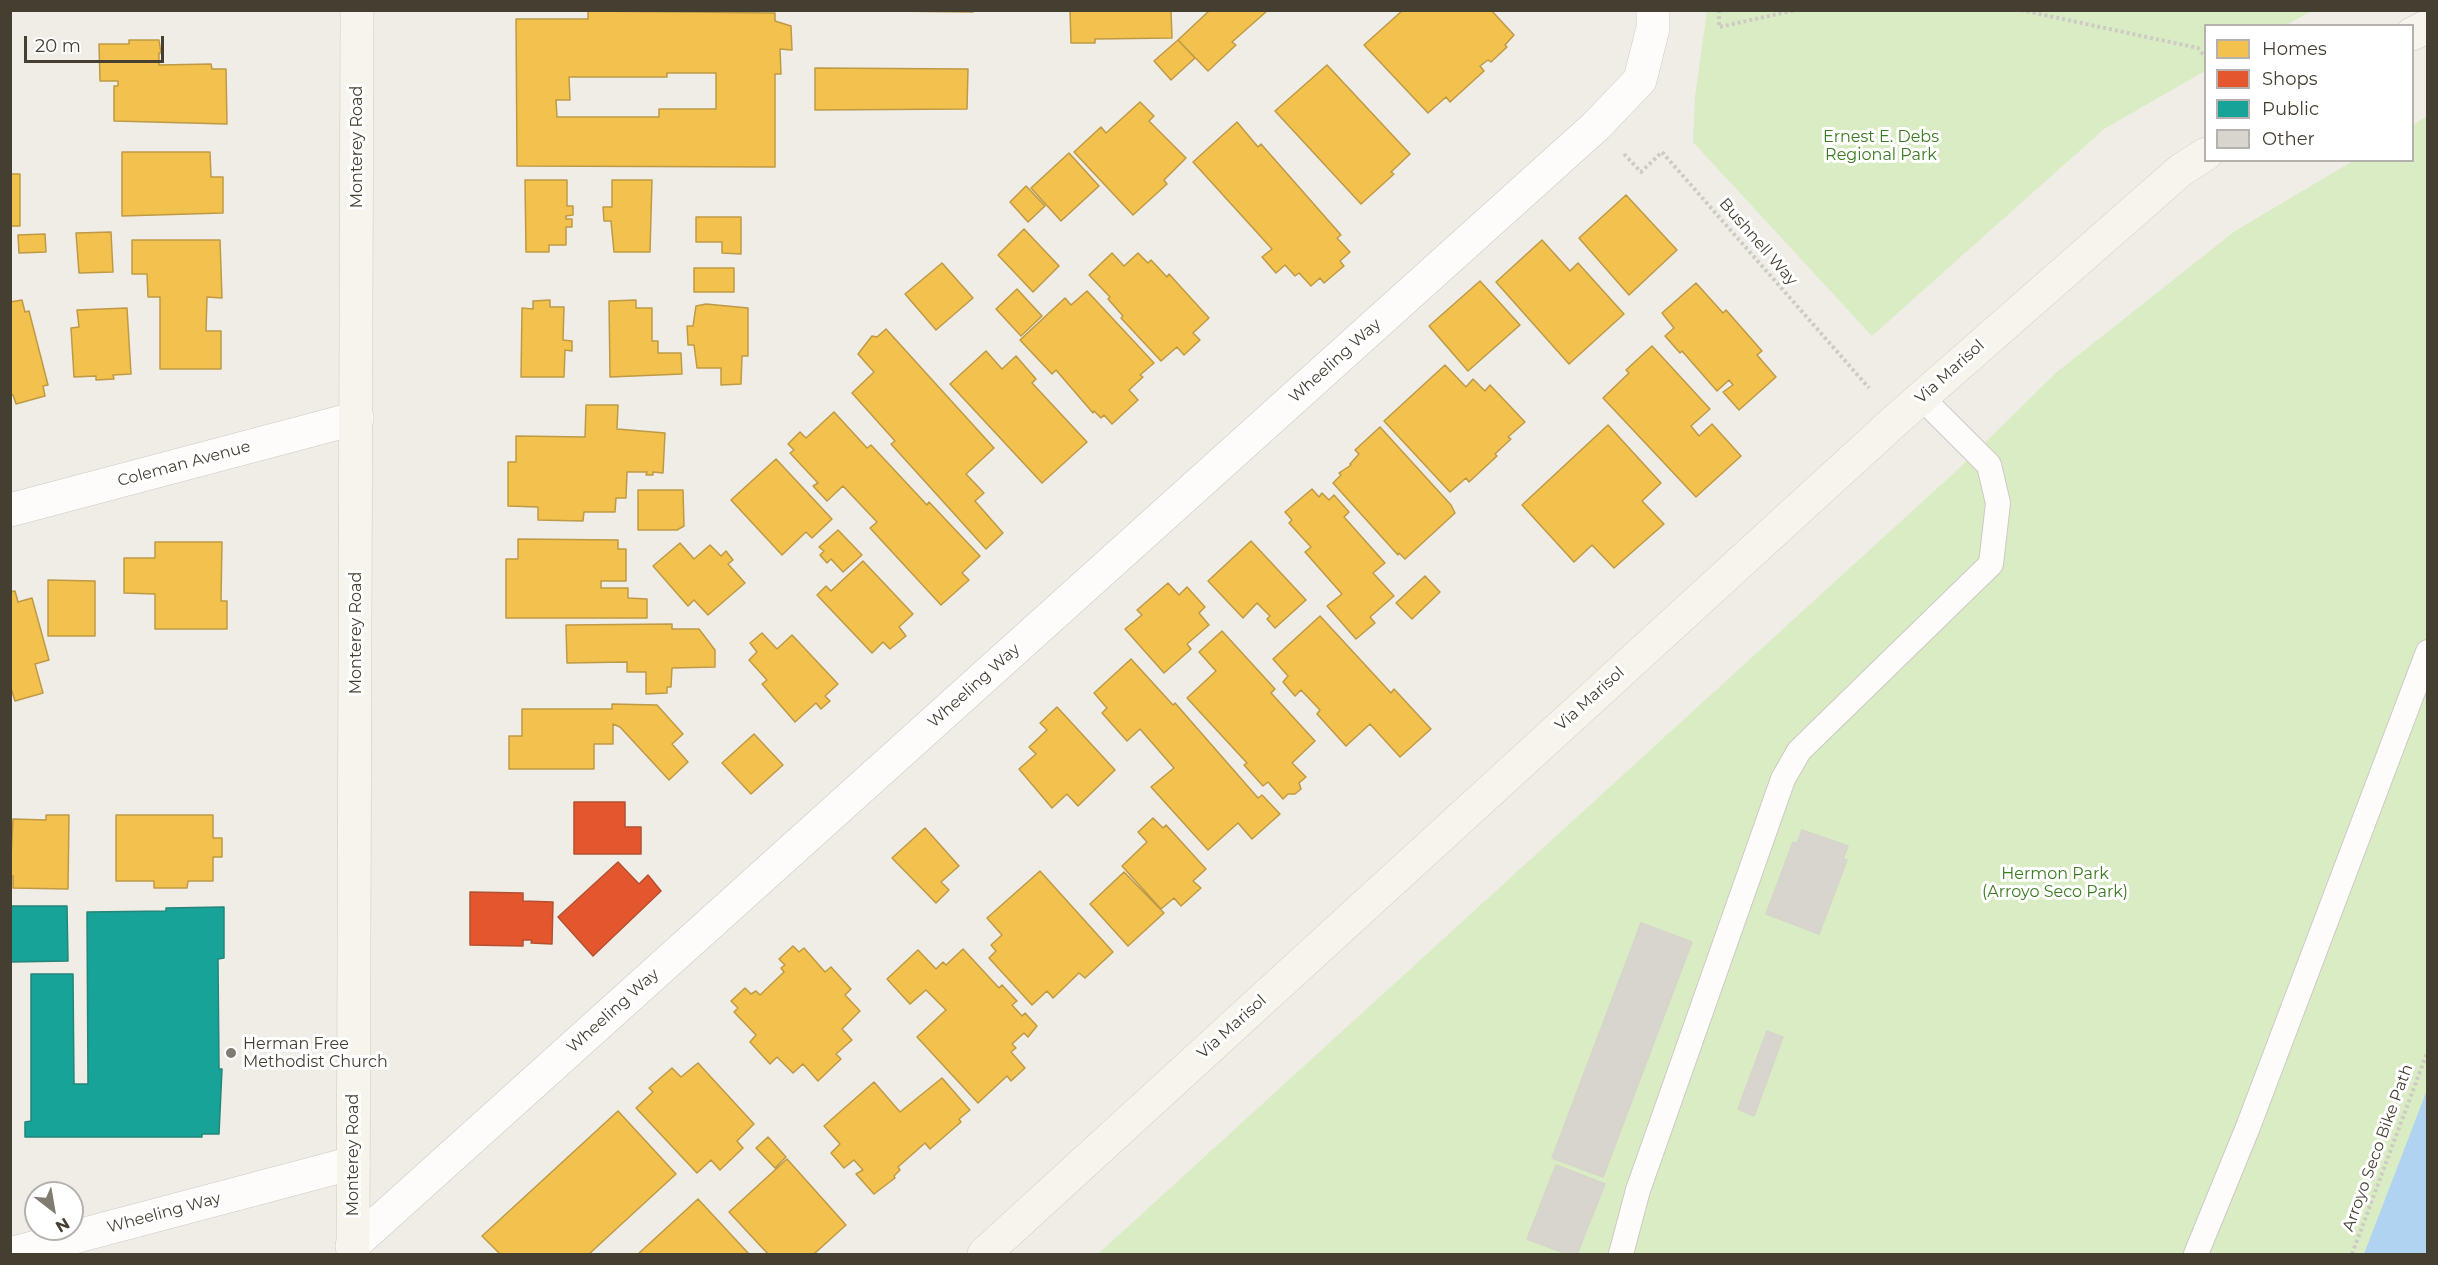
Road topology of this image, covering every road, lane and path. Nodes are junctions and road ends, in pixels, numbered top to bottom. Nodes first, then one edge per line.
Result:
1 (357, 10) edge
2 (1653, 10) edge
3 (1719, 10) edge
4 (1796, 10) edge
5 (2021, 10) edge
6 (2204, 57) edge
7 (1596, 126) junction
8 (2204, 155) edge
9 (1922, 398) junction
10 (357, 418) junction
11 (1897, 419) junction
12 (10, 510) edge
13 (2427, 652) edge
14 (2427, 1050) edge
15 (352, 1163) junction
16 (352, 1250) edge
17 (10, 1254) edge
18 (984, 1254) edge
19 (1621, 1254) edge
20 (2196, 1254) edge
21 (2352, 1254) edge

1 - 10 street, Monterey Road
2 - 7 street, Wheeling Way
3 - 4 path
5 - 6 path
7 - 11 path, Bushnell Way
7 - 16 street, Wheeling Way
8 - 9 street, Via Marisol
9 - 11 street, Via Marisol
9 - 19 lane
10 - 12 street, Coleman Avenue
10 - 15 street, Monterey Road
11 - 18 street, Via Marisol
13 - 20 lane
14 - 21 path, Arroyo Seco Bike Path
15 - 16 street, Monterey Road
15 - 17 street, Wheeling Way

